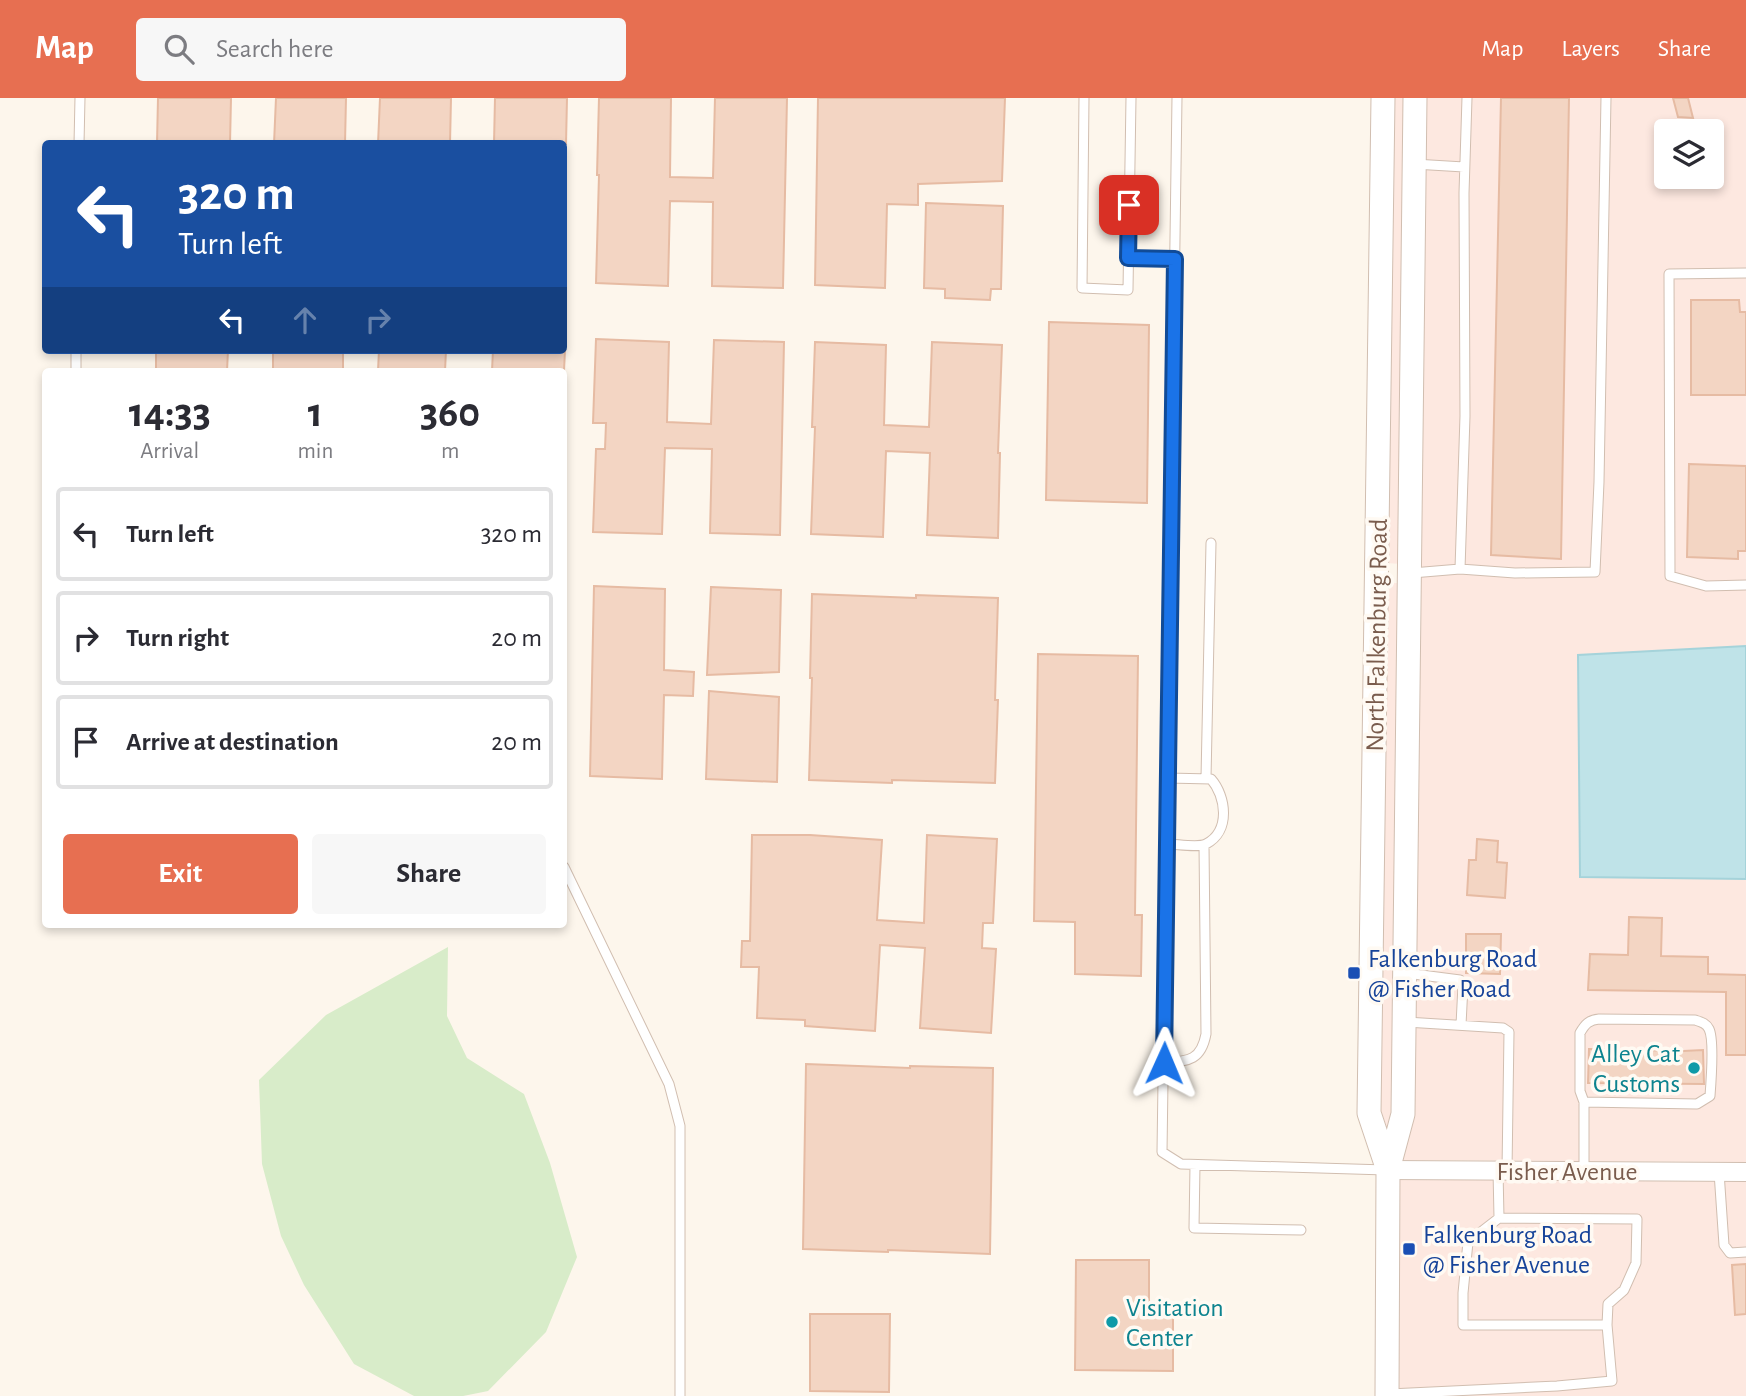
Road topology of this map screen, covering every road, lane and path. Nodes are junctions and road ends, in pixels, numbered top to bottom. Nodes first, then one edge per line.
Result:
1 (80, 98) edge
2 (1084, 98) edge
3 (1130, 98) edge
4 (1177, 98) edge
5 (1383, 98) edge
6 (1415, 98) edge
7 (1467, 98) edge
8 (1606, 98) edge
9 (79, 140) edge
10 (1414, 164) junction
11 (1465, 167) junction
12 (1128, 258) junction
13 (1175, 259) junction
14 (1746, 274) edge
15 (1211, 542) dead end
16 (1461, 569) junction
17 (1377, 573) junction
18 (1409, 574) junction
19 (1746, 585) edge
20 (1168, 778) junction
21 (1206, 778) junction
22 (1167, 844) junction
23 (1204, 845) junction
24 (567, 873) edge
25 (1405, 972) junction
26 (1404, 1021) junction
27 (1461, 1024) junction
28 (1164, 1063) junction
29 (1584, 1102) junction
30 (1195, 1165) junction
31 (1388, 1170) junction
32 (1502, 1170) junction
33 (1584, 1171) junction
34 (1718, 1172) junction
35 (1746, 1172) edge
36 (1499, 1217) junction
37 (1301, 1230) dead end
38 (1746, 1252) edge
39 (1606, 1325) junction
40 (1387, 1395) edge
41 (680, 1396) edge

1 - 9 lane
2 - 12 lane
3 - 12 lane
4 - 13 lane
5 - 17 street, North Falkenburg Road
6 - 10 street, North Falkenburg Road
7 - 11 lane
8 - 16 lane
10 - 11 lane
10 - 18 street, North Falkenburg Road
11 - 16 lane
12 - 13 lane
13 - 20 lane
14 - 19 lane
15 - 21 lane
16 - 18 lane
17 - 18 street
17 - 31 street, North Falkenburg Road
18 - 25 street, North Falkenburg Road
20 - 21 lane
20 - 22 lane
21 - 23 lane
22 - 23 lane
22 - 28 lane
23 - 28 lane
24 - 41 lane
25 - 26 street, North Falkenburg Road
25 - 27 lane
26 - 27 lane
26 - 31 street, North Falkenburg Road
27 - 32 lane
28 - 30 lane
29 - 29 lane
29 - 33 lane
30 - 31 lane
30 - 37 lane
31 - 32 street, Fisher Avenue
31 - 40 street, North Falkenburg Road
32 - 33 street, Fisher Avenue
32 - 36 lane
33 - 34 street, Fisher Avenue
34 - 35 street, Fisher Avenue
34 - 38 lane
36 - 39 lane
36 - 39 lane
39 - 40 lane

